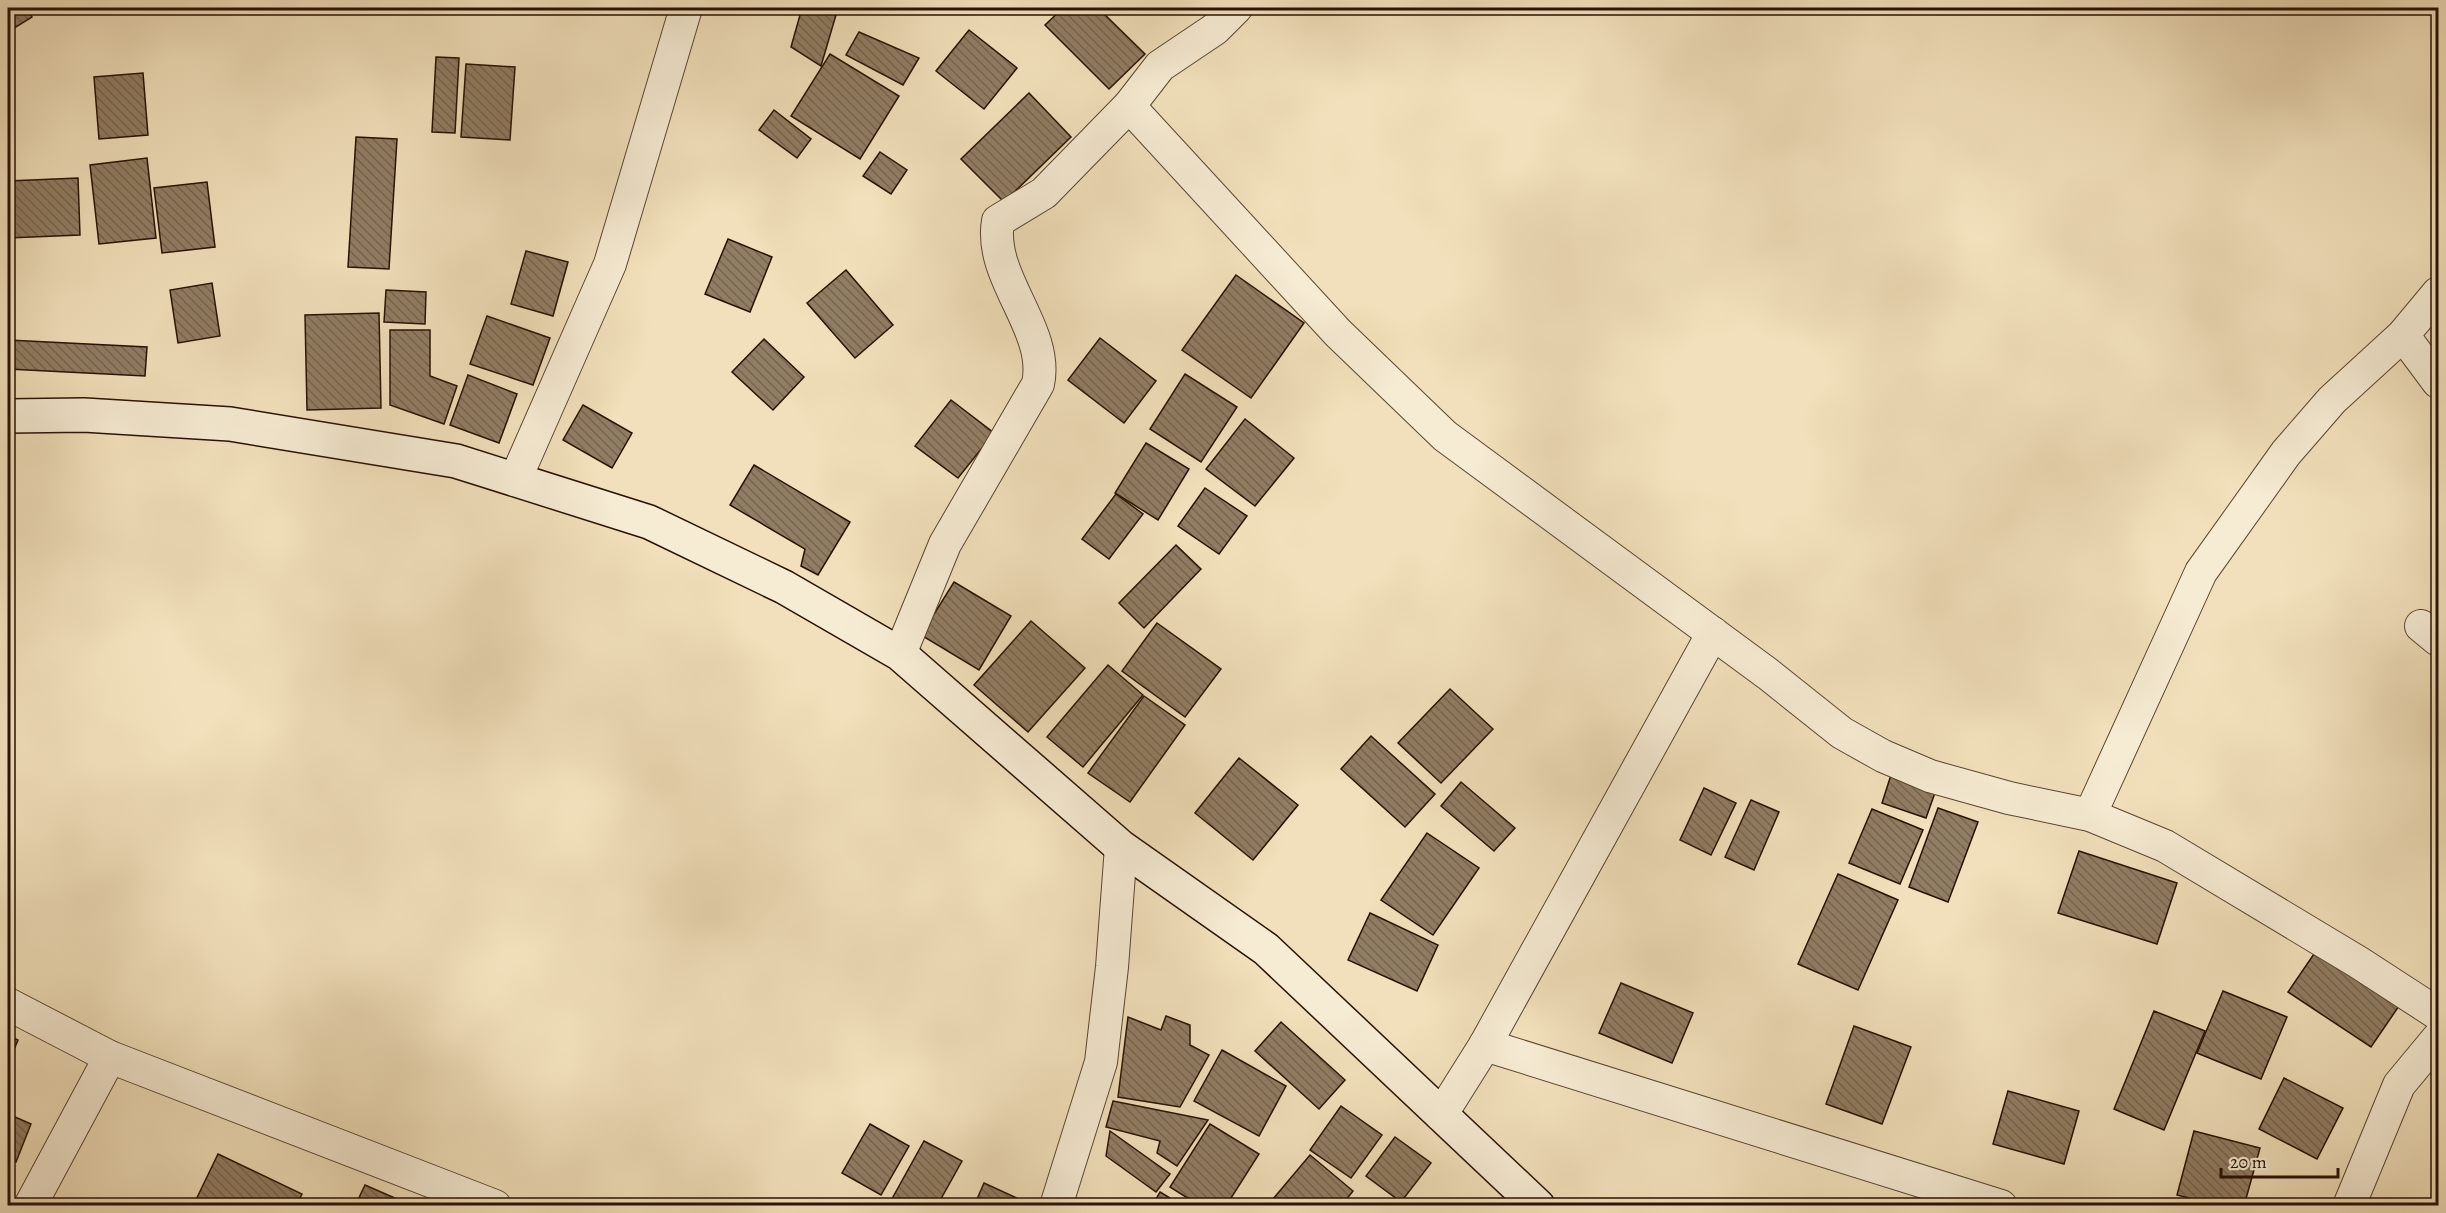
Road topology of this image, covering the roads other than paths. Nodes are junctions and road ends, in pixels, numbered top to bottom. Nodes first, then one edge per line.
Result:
1 (686, 8) edge
2 (1236, 8) edge
3 (1129, 106) junction
4 (2439, 293) edge
5 (2403, 335) junction
6 (2439, 382) edge
7 (8, 416) edge
8 (515, 480) junction
9 (1713, 633) junction
10 (900, 654) junction
11 (2090, 815) junction
12 (1121, 847) junction
13 (8, 1004) edge
14 (2439, 1014) edge
15 (2439, 1038) edge
16 (1485, 1045) junction
17 (110, 1057) junction
18 (1441, 1115) junction
19 (462, 1200) edge
20 (30, 1206) edge
21 (495, 1206) edge
22 (1056, 1206) edge
23 (1538, 1206) edge
24 (2001, 1206) edge
25 (2349, 1206) edge

1 - 8 street
2 - 3 street
3 - 9 street
3 - 10 street
4 - 5 street
5 - 6 street
5 - 11 street
7 - 8 main road
8 - 10 main road
9 - 11 street
9 - 16 street
10 - 12 main road
11 - 14 street
12 - 18 main road
12 - 22 street
13 - 17 street
15 - 25 street
16 - 18 street
16 - 24 street
17 - 19 street
17 - 20 street
18 - 23 main road
19 - 21 street

